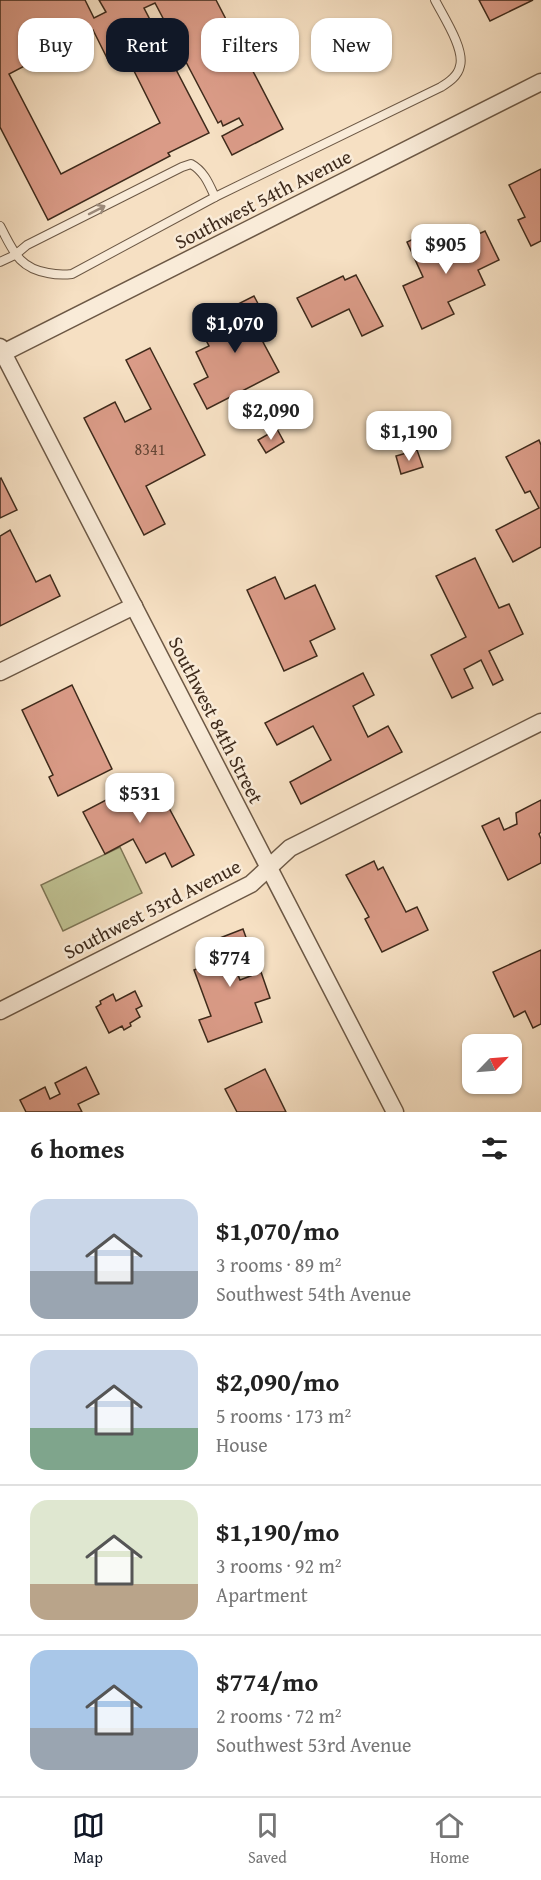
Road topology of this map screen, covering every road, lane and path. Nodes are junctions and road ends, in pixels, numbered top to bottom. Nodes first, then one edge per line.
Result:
1 (435, 0) edge
2 (541, 82) edge
3 (215, 197) junction
4 (0, 226) edge
5 (15, 255) junction
6 (0, 262) edge
7 (2, 350) edge
8 (134, 606) junction
9 (0, 672) edge
10 (541, 722) edge
11 (269, 867) junction
12 (0, 1011) edge
13 (395, 1112) edge

1 - 3 lane
2 - 7 street, Southwest 54th Avenue
3 - 5 lane
5 -> 3 lane
4 - 5 lane
5 - 6 lane
7 - 8 street, Southwest 84th Street
8 - 9 street
8 - 11 street, Southwest 84th Street
10 - 11 street, Southwest 53rd Avenue
11 - 12 street, Southwest 53rd Avenue
11 - 13 street, Southwest 84th Street

